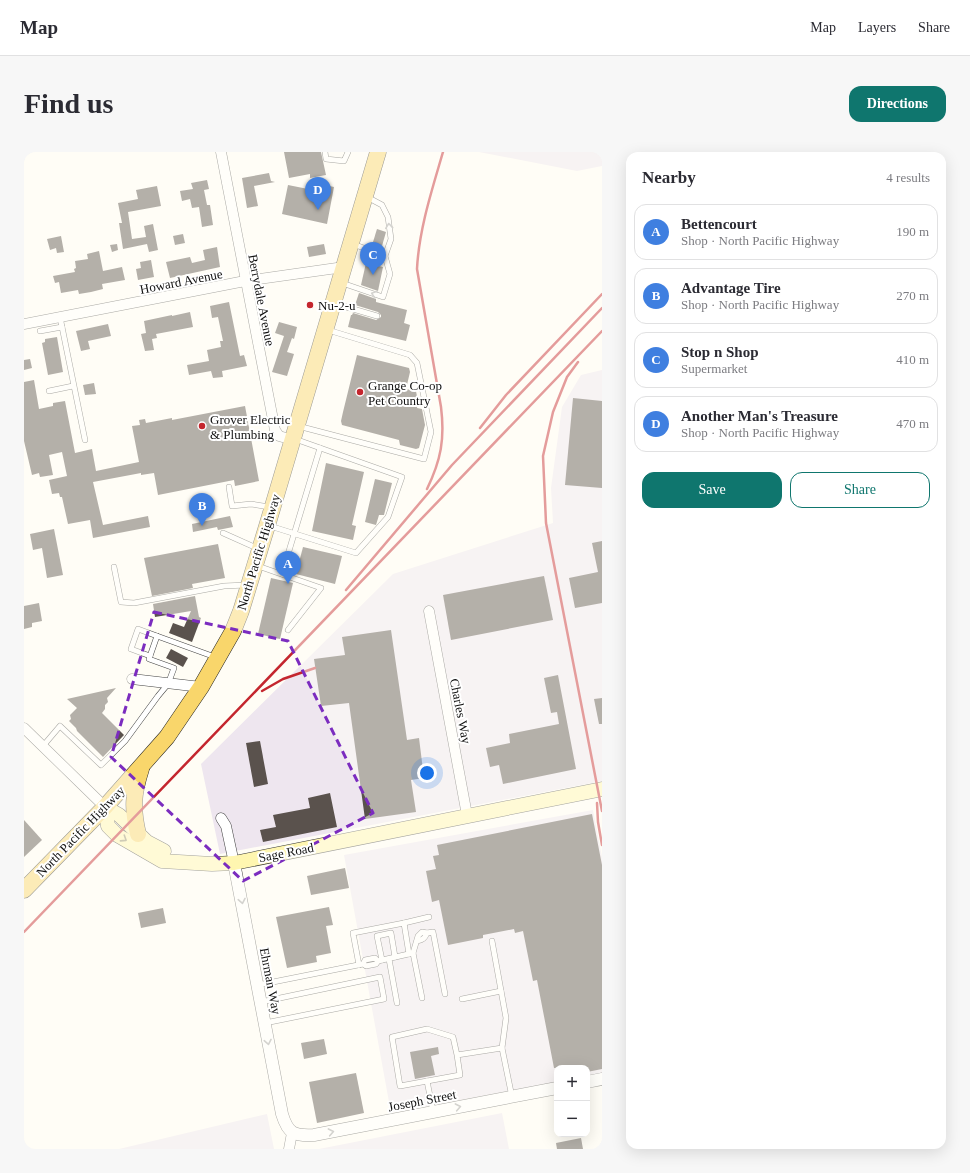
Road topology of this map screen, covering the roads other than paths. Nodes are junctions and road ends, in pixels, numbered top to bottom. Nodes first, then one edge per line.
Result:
1 (221, 152) edge
2 (325, 152) edge
3 (348, 152) edge
4 (378, 152) edge
5 (365, 196) junction
6 (351, 243) junction
7 (385, 256) junction
8 (344, 267) junction
9 (245, 281) junction
10 (339, 283) junction
11 (333, 303) junction
12 (377, 316) dead end
13 (61, 322) junction
14 (24, 324) edge
15 (326, 329) junction
16 (40, 331) dead end
17 (73, 386) junction
18 (49, 390) dead end
19 (294, 435) junction
20 (84, 440) dead end
21 (320, 448) junction
22 (229, 487) dead end
23 (272, 508) junction
24 (267, 526) junction
25 (223, 534) dead end
26 (295, 534) junction
27 (260, 549) junction
28 (255, 565) junction
29 (114, 567) dead end
30 (282, 574) junction
31 (249, 584) junction
32 (429, 611) dead end
33 (288, 630) dead end
34 (157, 636) junction
35 (150, 656) junction
36 (218, 658) junction
37 (132, 679) dead end
38 (168, 684) junction
39 (201, 688) junction
40 (24, 728) edge
41 (43, 746) junction
42 (143, 764) junction
43 (602, 789) edge
44 (106, 807) junction
45 (467, 815) junction
46 (221, 818) dead end
47 (138, 834) junction
48 (184, 862) junction
49 (234, 862) junction
50 (24, 890) edge
51 (429, 917) dead end
52 (404, 923) junction
53 (492, 942) dead end
54 (411, 954) junction
55 (396, 957) junction
56 (389, 958) junction
57 (380, 960) junction
58 (361, 964) junction
59 (258, 985) junction
60 (501, 991) junction
61 (444, 994) dead end
62 (422, 998) dead end
63 (462, 999) dead end
64 (261, 1002) junction
65 (397, 1003) dead end
66 (265, 1023) junction
67 (502, 1048) junction
68 (457, 1055) junction
69 (602, 1079) edge
70 (427, 1081) junction
71 (590, 1081) edge
72 (554, 1089) edge
73 (512, 1097) junction
74 (433, 1112) junction
75 (292, 1133) junction
76 (289, 1149) edge

1 - 9 street, Berrydale Avenue
2 - 3 lane
4 - 5 main road, North Pacific Highway
5 - 6 main road, North Pacific Highway
7 -> 5 lane
6 - 7 lane
6 - 8 main road, North Pacific Highway
7 -> 10 lane
8 - 9 street, Howard Avenue
8 - 10 main road, North Pacific Highway
9 - 13 street, Howard Avenue
9 - 19 street, Berrydale Avenue
10 - 11 main road, North Pacific Highway
11 - 12 lane
11 - 15 main road, North Pacific Highway
13 - 14 street, Howard Avenue
13 - 16 lane
13 - 17 lane
15 - 19 main road, North Pacific Highway
15 - 19 lane
17 - 18 lane
17 - 20 lane
19 - 21 lane
19 - 23 main road, North Pacific Highway
21 - 26 lane
21 - 26 lane
22 - 23 lane
23 - 24 main road, North Pacific Highway
24 - 26 lane
24 - 27 main road, North Pacific Highway
25 - 27 lane
26 - 30 lane
27 - 28 main road, North Pacific Highway
28 - 30 lane
28 - 31 main road, North Pacific Highway
29 - 31 lane
30 - 33 lane
31 - 36 main road, North Pacific Highway
32 - 45 street, Charles Way
34 - 35 lane
34 - 35 lane
34 - 36 lane
35 - 38 lane
36 - 39 main road, North Pacific Highway
37 - 38 street
38 - 39 street
38 - 41 lane
39 - 42 main road, North Pacific Highway
40 - 41 street
41 - 44 street
42 - 44 main road, North Pacific Highway
42 - 47 main road
43 - 45 main road, Sage Road
44 - 47 main road
44 -> 48 main road, Sage Road
44 - 50 main road, North Pacific Highway
45 - 49 main road, Sage Road
46 - 49 street, Ehrman Way
47 - 48 main road
48 - 49 main road, Sage Road
49 -> 59 street, Ehrman Way
51 - 52 lane
52 - 54 lane
52 - 58 lane
53 - 60 lane
54 - 55 lane
54 - 61 lane
54 - 62 lane
55 - 56 lane
55 - 57 lane
56 - 57 lane
56 - 65 lane
57 - 58 lane
58 - 59 lane
59 - 64 street, Ehrman Way
60 - 63 lane
60 - 67 lane
64 - 66 street, Ehrman Way
64 - 66 lane
66 -> 75 street, Ehrman Way
67 - 68 lane
67 - 73 lane
68 - 70 lane
68 - 70 lane
69 - 71 street
70 - 74 lane
72 - 73 street, Joseph Street
74 -> 73 street, Joseph Street
75 -> 74 street, Joseph Street
75 - 76 street

